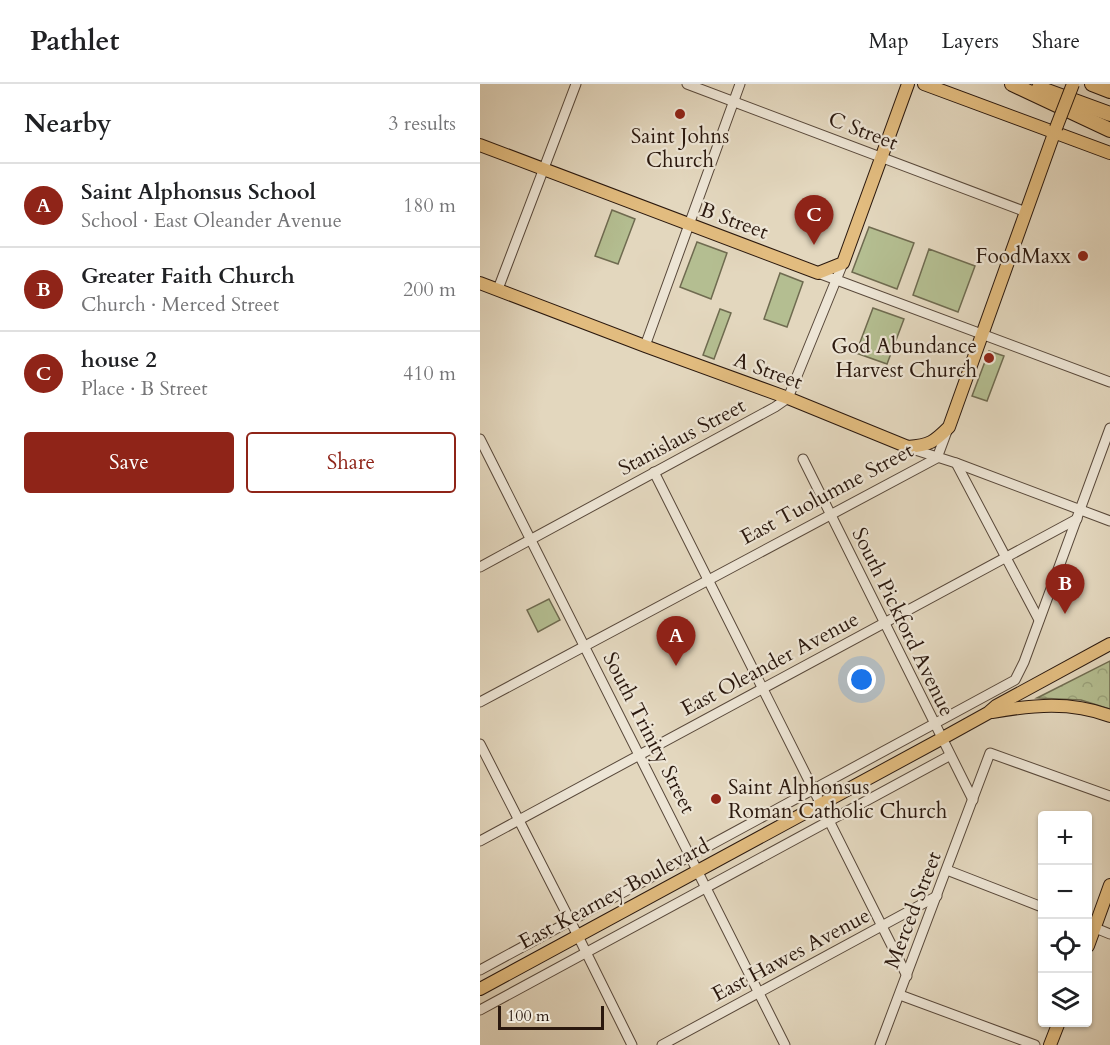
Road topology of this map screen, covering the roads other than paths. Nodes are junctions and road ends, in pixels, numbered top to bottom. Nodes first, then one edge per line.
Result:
1 (576, 84) edge
2 (687, 84) edge
3 (740, 84) edge
4 (908, 84) edge
5 (924, 84) edge
6 (1012, 84) edge
7 (1029, 84) edge
8 (1073, 84) edge
9 (1092, 84) edge
10 (1110, 91) edge
11 (734, 101) junction
12 (1110, 114) edge
13 (1055, 130) junction
14 (1110, 130) edge
15 (480, 145) edge
16 (1110, 153) edge
17 (880, 156) junction
18 (544, 168) junction
19 (1026, 212) junction
20 (688, 225) junction
21 (843, 263) junction
22 (818, 273) junction
23 (835, 279) junction
24 (480, 282) edge
25 (498, 289) junction
26 (981, 333) junction
27 (645, 346) junction
28 (1110, 382) edge
29 (788, 398) junction
30 (949, 427) junction
31 (1110, 428) edge
32 (480, 439) edge
33 (908, 447) junction
34 (937, 458) junction
35 (803, 459) dead end
36 (956, 463) junction
37 (654, 472) junction
38 (1079, 514) junction
39 (830, 515) junction
40 (1110, 521) edge
41 (531, 539) junction
42 (1005, 557) junction
43 (480, 567) edge
44 (708, 580) junction
45 (1039, 620) junction
46 (884, 623) junction
47 (1110, 644) edge
48 (585, 646) junction
49 (763, 688) junction
50 (480, 702) edge
51 (988, 713) junction
52 (1110, 716) edge
53 (934, 724) junction
54 (941, 739) junction
55 (480, 744) edge
56 (640, 754) junction
57 (949, 756) junction
58 (813, 790) junction
59 (1110, 796) edge
60 (973, 800) junction
61 (821, 804) junction
62 (519, 820) junction
63 (829, 821) junction
64 (480, 841) edge
65 (691, 856) junction
66 (947, 870) junction
67 (699, 871) junction
68 (1110, 885) edge
69 (707, 887) junction
70 (937, 896) junction
71 (1038, 905) edge
72 (571, 921) junction
73 (1092, 924) edge
74 (882, 926) junction
75 (1092, 926) edge
76 (1110, 934) edge
77 (579, 936) junction
78 (586, 952) junction
79 (480, 970) edge
80 (907, 976) junction
81 (480, 989) edge
82 (759, 993) junction
83 (900, 995) junction
84 (480, 1010) edge
85 (1057, 1027) edge
86 (632, 1045) edge
87 (662, 1045) edge
88 (785, 1045) edge
89 (880, 1045) edge
90 (1035, 1045) edge
91 (1050, 1045) edge

1 - 18 street
2 - 11 street, C Street
3 - 11 street
4 - 17 main road
5 - 13 main road
6 - 14 highway
7 - 12 highway
8 - 13 main road, East Tuolumne Street, bridge
9 - 10 highway
11 - 17 street, C Street
11 - 20 street
13 - 16 main road
13 - 19 main road, East Tuolumne Street
15 - 18 main road, B Street
17 - 19 street, C Street
17 - 21 main road
18 - 20 main road, B Street
18 - 25 street
19 - 26 main road, East Tuolumne Street
20 - 22 main road, B Street
20 - 27 street
21 - 22 main road
21 - 23 street
22 - 23 street, B Street
23 - 26 street, B Street
23 - 29 street
24 - 25 main road, A Street
25 - 27 main road, A Street
26 - 28 street, B Street
26 - 30 main road, East Tuolumne Street
27 - 29 main road, A Street
29 - 33 main road, A Street
29 - 37 street, Stanislaus Street
30 - 33 main road
30 - 34 street, East Tuolumne Street
31 - 38 street
32 - 41 street, South Trinity Street
33 - 34 street, A Street
34 - 36 street, A Street
34 - 39 street, East Tuolumne Street
35 - 39 street, South Pickford Avenue
36 - 38 street, A Street
36 - 42 street
37 - 41 street, Stanislaus Street
37 - 44 street
38 - 40 street, A Street
38 - 42 street, East Oleander Avenue
38 - 45 street
39 - 44 street, East Tuolumne Street
39 - 46 street, South Pickford Avenue
41 - 43 street, Stanislaus Street
41 - 48 street, South Trinity Street
42 - 45 street
42 - 46 street, East Oleander Avenue
44 - 48 street, East Tuolumne Street
44 - 49 street
45 - 53 street
46 - 49 street, East Oleander Avenue
46 - 53 street, South Pickford Avenue
47 - 51 main road, East Kearney Boulevard
48 - 50 street, East Tuolumne Street
48 - 56 street, South Trinity Street
49 - 56 street, East Oleander Avenue
49 - 58 street
51 - 52 main road, East Kearney Boulevard
51 - 54 main road, East Kearney Boulevard
53 - 54 street, South Pickford Avenue
53 - 58 street, East Kearney Boulevard
54 - 57 street, South Pickford Avenue
54 - 61 main road, East Kearney Boulevard
55 - 62 street
56 - 62 street, East Oleander Avenue
56 - 65 street, South Trinity Street
57 - 60 street, South Pickford Avenue
57 - 63 street, East Kearney Boulevard
58 - 61 street
58 - 65 street, East Kearney Boulevard
59 - 60 street, Merced Street
60 - 66 street, Merced Street
61 - 63 street
61 - 67 main road, East Kearney Boulevard
62 - 64 street, East Oleander Avenue
62 - 72 street
63 - 69 street, East Kearney Boulevard
63 - 74 street
65 - 67 street, South Trinity Street
65 - 72 street, East Kearney Boulevard
66 - 70 street, Merced Street
66 - 71 street
67 - 69 street, South Trinity Street
67 - 77 main road, East Kearney Boulevard
68 - 73 main road
69 - 78 street, East Kearney Boulevard
69 - 82 street, South Trinity Street
70 - 74 street, East Hawes Avenue
70 - 80 street, Merced Street
72 - 77 street
72 - 79 street, East Kearney Boulevard
74 - 80 street
74 - 82 street, East Hawes Avenue
75 - 76 street
77 - 78 street
77 - 81 main road, East Kearney Boulevard
78 - 84 street, East Kearney Boulevard
78 - 86 street
80 - 83 street, Merced Street
82 - 87 street, East Hawes Avenue
82 - 88 street, South Trinity Street
83 - 89 street, Merced Street
83 - 90 street
85 - 91 main road

